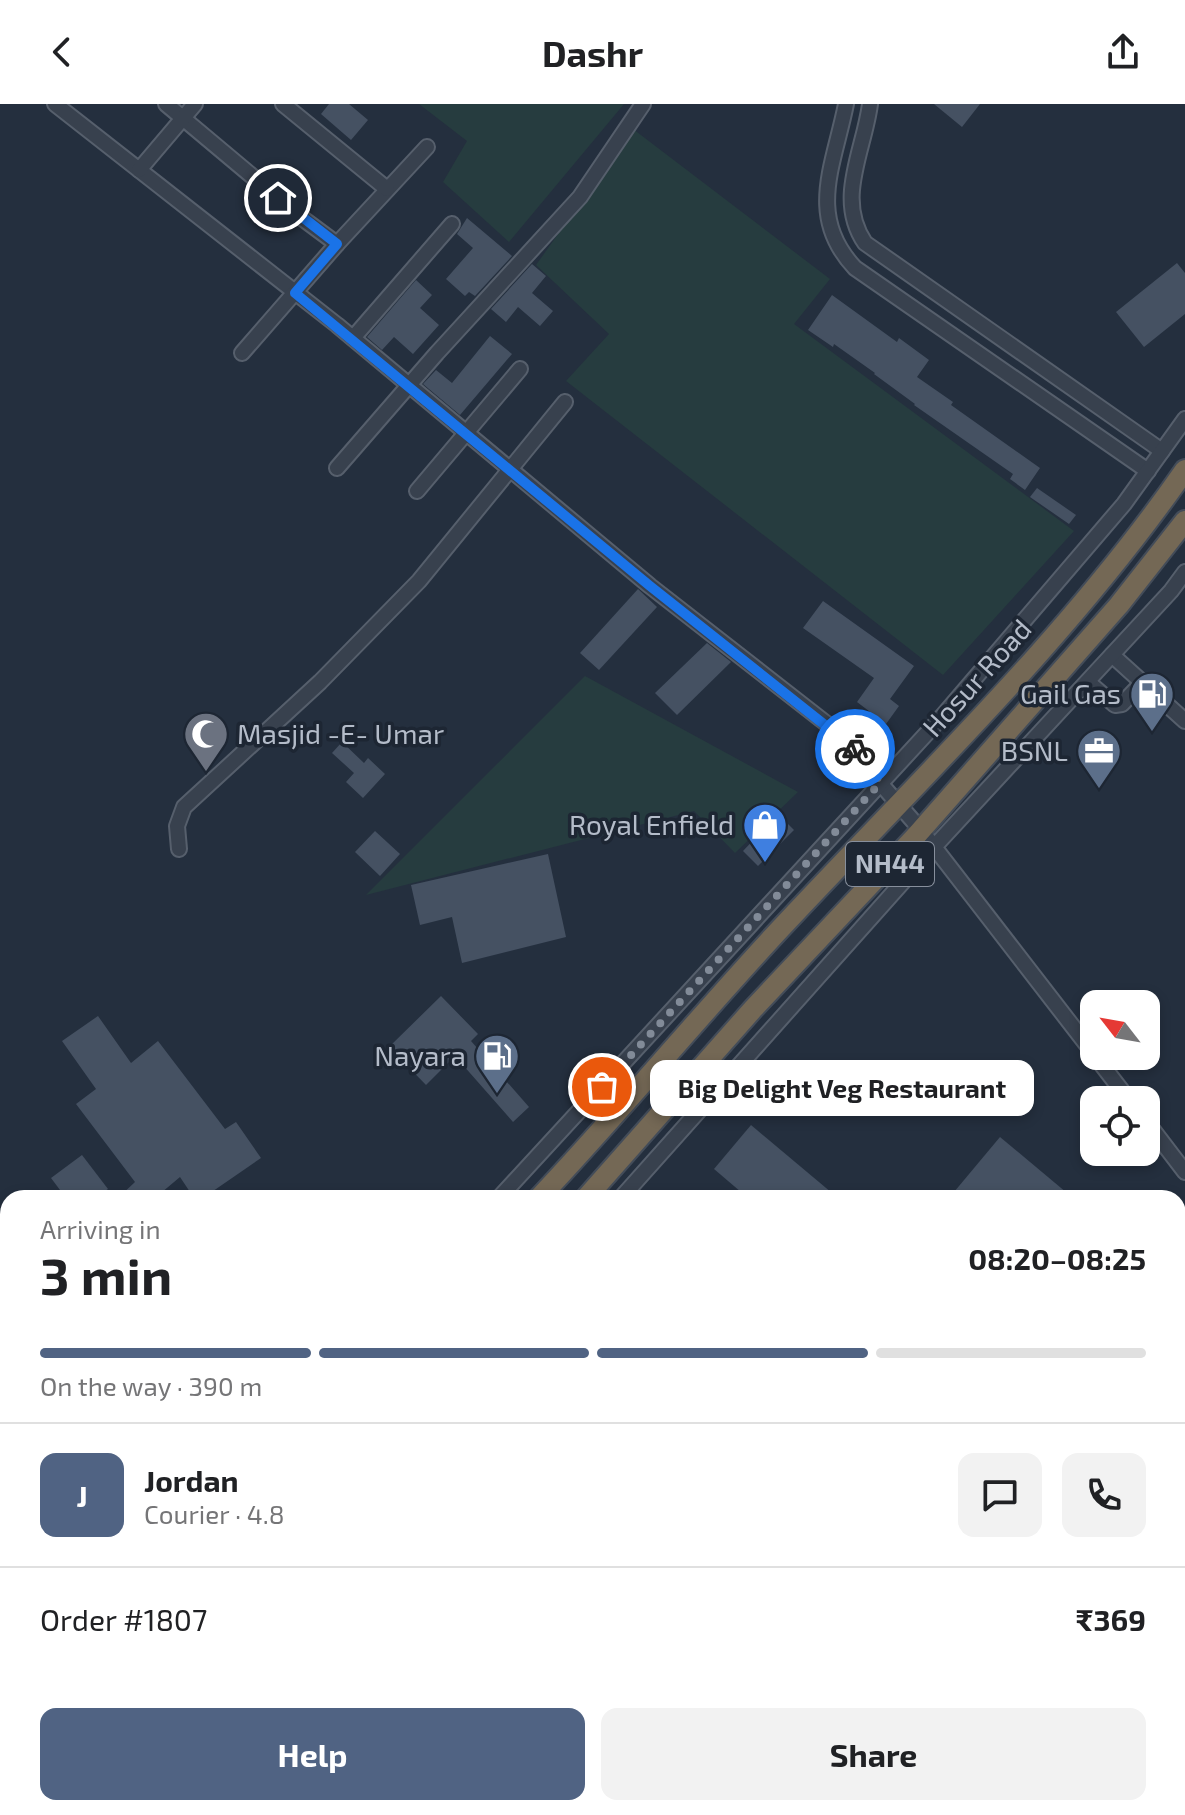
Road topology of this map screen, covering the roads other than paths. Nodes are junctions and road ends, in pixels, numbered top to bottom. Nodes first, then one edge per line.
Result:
1 (55, 104) edge
2 (166, 104) edge
3 (195, 104) edge
4 (283, 104) edge
5 (643, 104) edge
6 (846, 104) edge
7 (870, 104) edge
8 (183, 118) junction
9 (427, 147) dead end
10 (139, 170) junction
11 (387, 189) junction
12 (452, 224) dead end
13 (337, 244) junction
14 (295, 293) junction
15 (353, 338) junction
16 (242, 353) dead end
17 (520, 369) dead end
18 (409, 385) junction
19 (565, 402) dead end
20 (1185, 419) edge
21 (466, 433) junction
22 (1162, 451) junction
23 (337, 468) dead end
24 (509, 468) junction
25 (1185, 470) edge
26 (1148, 471) junction
27 (417, 491) dead end
28 (1185, 521) edge
29 (1185, 572) edge
30 (1112, 655) junction
31 (1088, 682) junction
32 (1142, 683) junction
33 (1185, 721) edge
34 (880, 783) junction
35 (899, 806) junction
36 (927, 838) junction
37 (179, 849) dead end
38 (1080, 1036) edge
39 (1106, 1070) edge
40 (1118, 1086) edge
41 (1160, 1139) edge
42 (1185, 1172) edge
43 (506, 1190) edge
44 (547, 1190) edge
45 (593, 1190) edge
46 (628, 1190) edge

1 - 10 street
2 - 8 street
3 - 8 street
4 - 11 street
5 - 18 street
6 - 26 street
7 - 22 street
8 - 10 street
8 - 13 street
9 - 11 street
10 - 14 street
11 - 13 street
12 - 15 street
13 - 14 street
14 - 15 street
14 - 16 street
15 - 18 street
17 - 21 street
18 - 21 street
18 - 23 street
19 - 24 street
20 - 22 street
21 - 24 street
21 - 27 street
22 - 26 street
24 - 34 street
24 - 37 street
25 - 35 highway, Hosur Road / NH44
26 - 34 street
28 - 36 highway, Hosur Road / NH44
29 - 30 street
30 - 31 street
30 - 32 street
31 - 32 street
31 - 36 street
32 - 33 street
34 - 35 street
34 - 43 street
35 - 36 street
35 - 44 highway, Hosur Road / NH44
36 - 38 street
36 - 45 highway, Hosur Road / NH44
36 - 46 street
39 - 40 street
41 - 42 street

